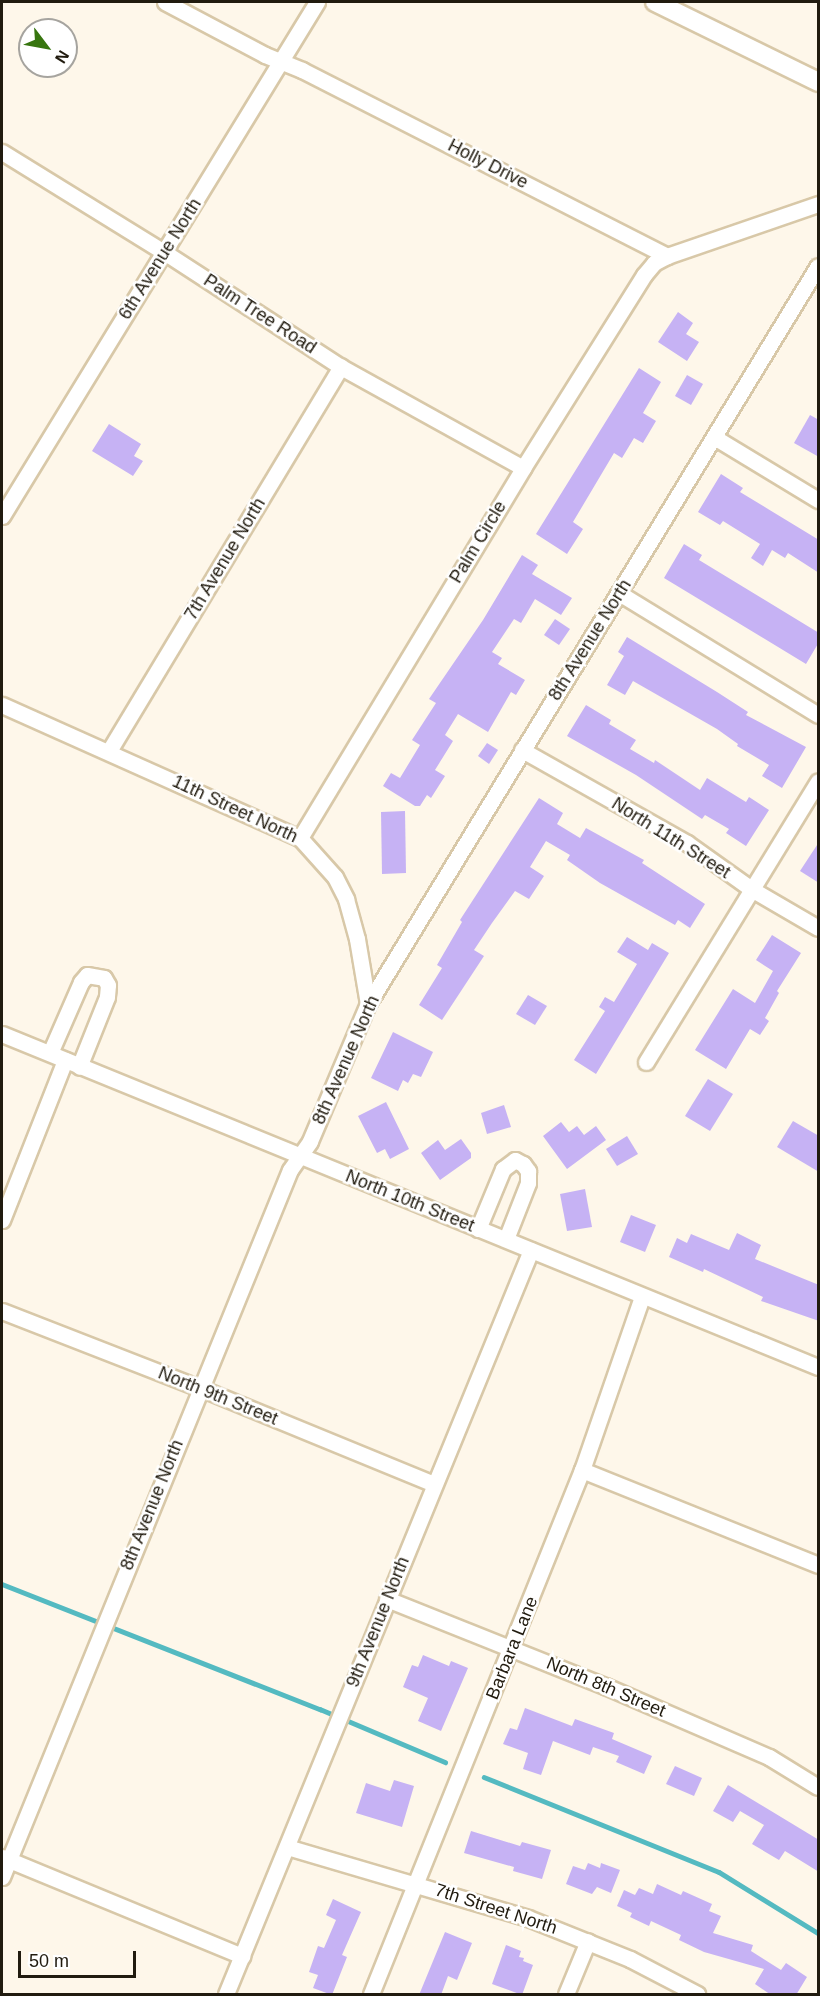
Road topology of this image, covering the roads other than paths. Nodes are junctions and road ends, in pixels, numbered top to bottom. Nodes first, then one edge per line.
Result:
1 (165, 2) edge
2 (317, 2) edge
3 (660, 3) edge
4 (282, 61) junction
5 (819, 82) edge
6 (2, 152) edge
7 (819, 204) edge
8 (164, 252) junction
9 (667, 256) junction
10 (816, 276) edge
11 (342, 367) junction
12 (714, 437) junction
13 (523, 468) junction
14 (819, 500) edge
15 (2, 516) edge
16 (619, 593) junction
17 (2, 705) edge
18 (819, 715) edge
19 (522, 750) junction
20 (109, 751) junction
21 (819, 781) edge
22 (300, 838) junction
23 (753, 890) junction
24 (819, 928) edge
25 (368, 1004) junction
26 (2, 1034) edge
27 (50, 1053) junction
28 (65, 1060) junction
29 (646, 1062) dead end
30 (79, 1067) junction
31 (299, 1156) junction
32 (2, 1220) edge
33 (478, 1228) junction
34 (506, 1239) junction
35 (531, 1250) junction
36 (642, 1297) junction
37 (2, 1311) edge
38 (819, 1367) edge
39 (200, 1388) junction
40 (582, 1470) junction
41 (434, 1484) junction
42 (819, 1565) edge
43 (387, 1599) junction
44 (512, 1649) junction
45 (819, 1787) edge
46 (287, 1847) junction
47 (5, 1859) edge
48 (2, 1878) edge
49 (416, 1883) junction
50 (588, 1941) junction
51 (242, 1956) junction
52 (226, 1995) edge
53 (371, 1995) edge
54 (566, 1995) edge
55 (697, 1995) edge

1 - 4 street, Holly Drive
2 - 4 street, 6th Avenue North
3 - 5 street
4 - 8 street, 6th Avenue North
4 - 9 street, Holly Drive
6 - 8 street, Palm Tree Road
7 - 9 street
8 - 11 street, Palm Tree Road
8 - 15 street, 6th Avenue North
9 - 13 street, Palm Circle
10 - 12 street, 8th Avenue North
11 - 13 street, Palm Tree Road
11 - 20 street, 7th Avenue North
12 - 14 street
12 - 16 street, 8th Avenue North
13 - 22 street, Palm Circle
16 - 18 street
16 - 19 street, 8th Avenue North
17 - 20 street, 11th Street North
19 - 23 street, North 11th Street
19 - 25 street, 8th Avenue North
20 - 22 street, 11th Street North
21 - 23 street
22 - 25 street, 11th Street North
23 - 24 street, North 11th Street
23 - 29 street
25 - 31 street, 8th Avenue North
26 - 27 street, North 10th Street
27 - 28 street, North 10th Street
27 - 30 street
28 - 30 street, North 10th Street
28 - 32 street
30 - 31 street, North 10th Street
31 - 33 street, North 10th Street
31 - 39 street, 8th Avenue North
33 - 34 street, North 10th Street
33 - 34 street
34 - 35 street, North 10th Street
35 - 36 street, North 10th Street
35 - 41 street, 9th Avenue North
36 - 38 street, North 10th Street
36 - 40 street, Barbara Lane
37 - 39 street, North 9th Street
39 - 41 street, North 9th Street
39 - 47 street, 8th Avenue North
40 - 42 street
40 - 44 street, Barbara Lane
41 - 43 street, 9th Avenue North
43 - 44 street, North 8th Street
43 - 46 street, 9th Avenue North
44 - 45 street, North 8th Street
44 - 49 street, Barbara Lane
46 - 49 street, 7th Street North
46 - 51 street, 9th Avenue North
47 - 48 street, 8th Avenue North
47 - 51 street
49 - 50 street, 7th Street North
49 - 53 street, Barbara Lane
50 - 54 street
50 - 55 street, 7th Street North
51 - 52 street, 9th Avenue North

